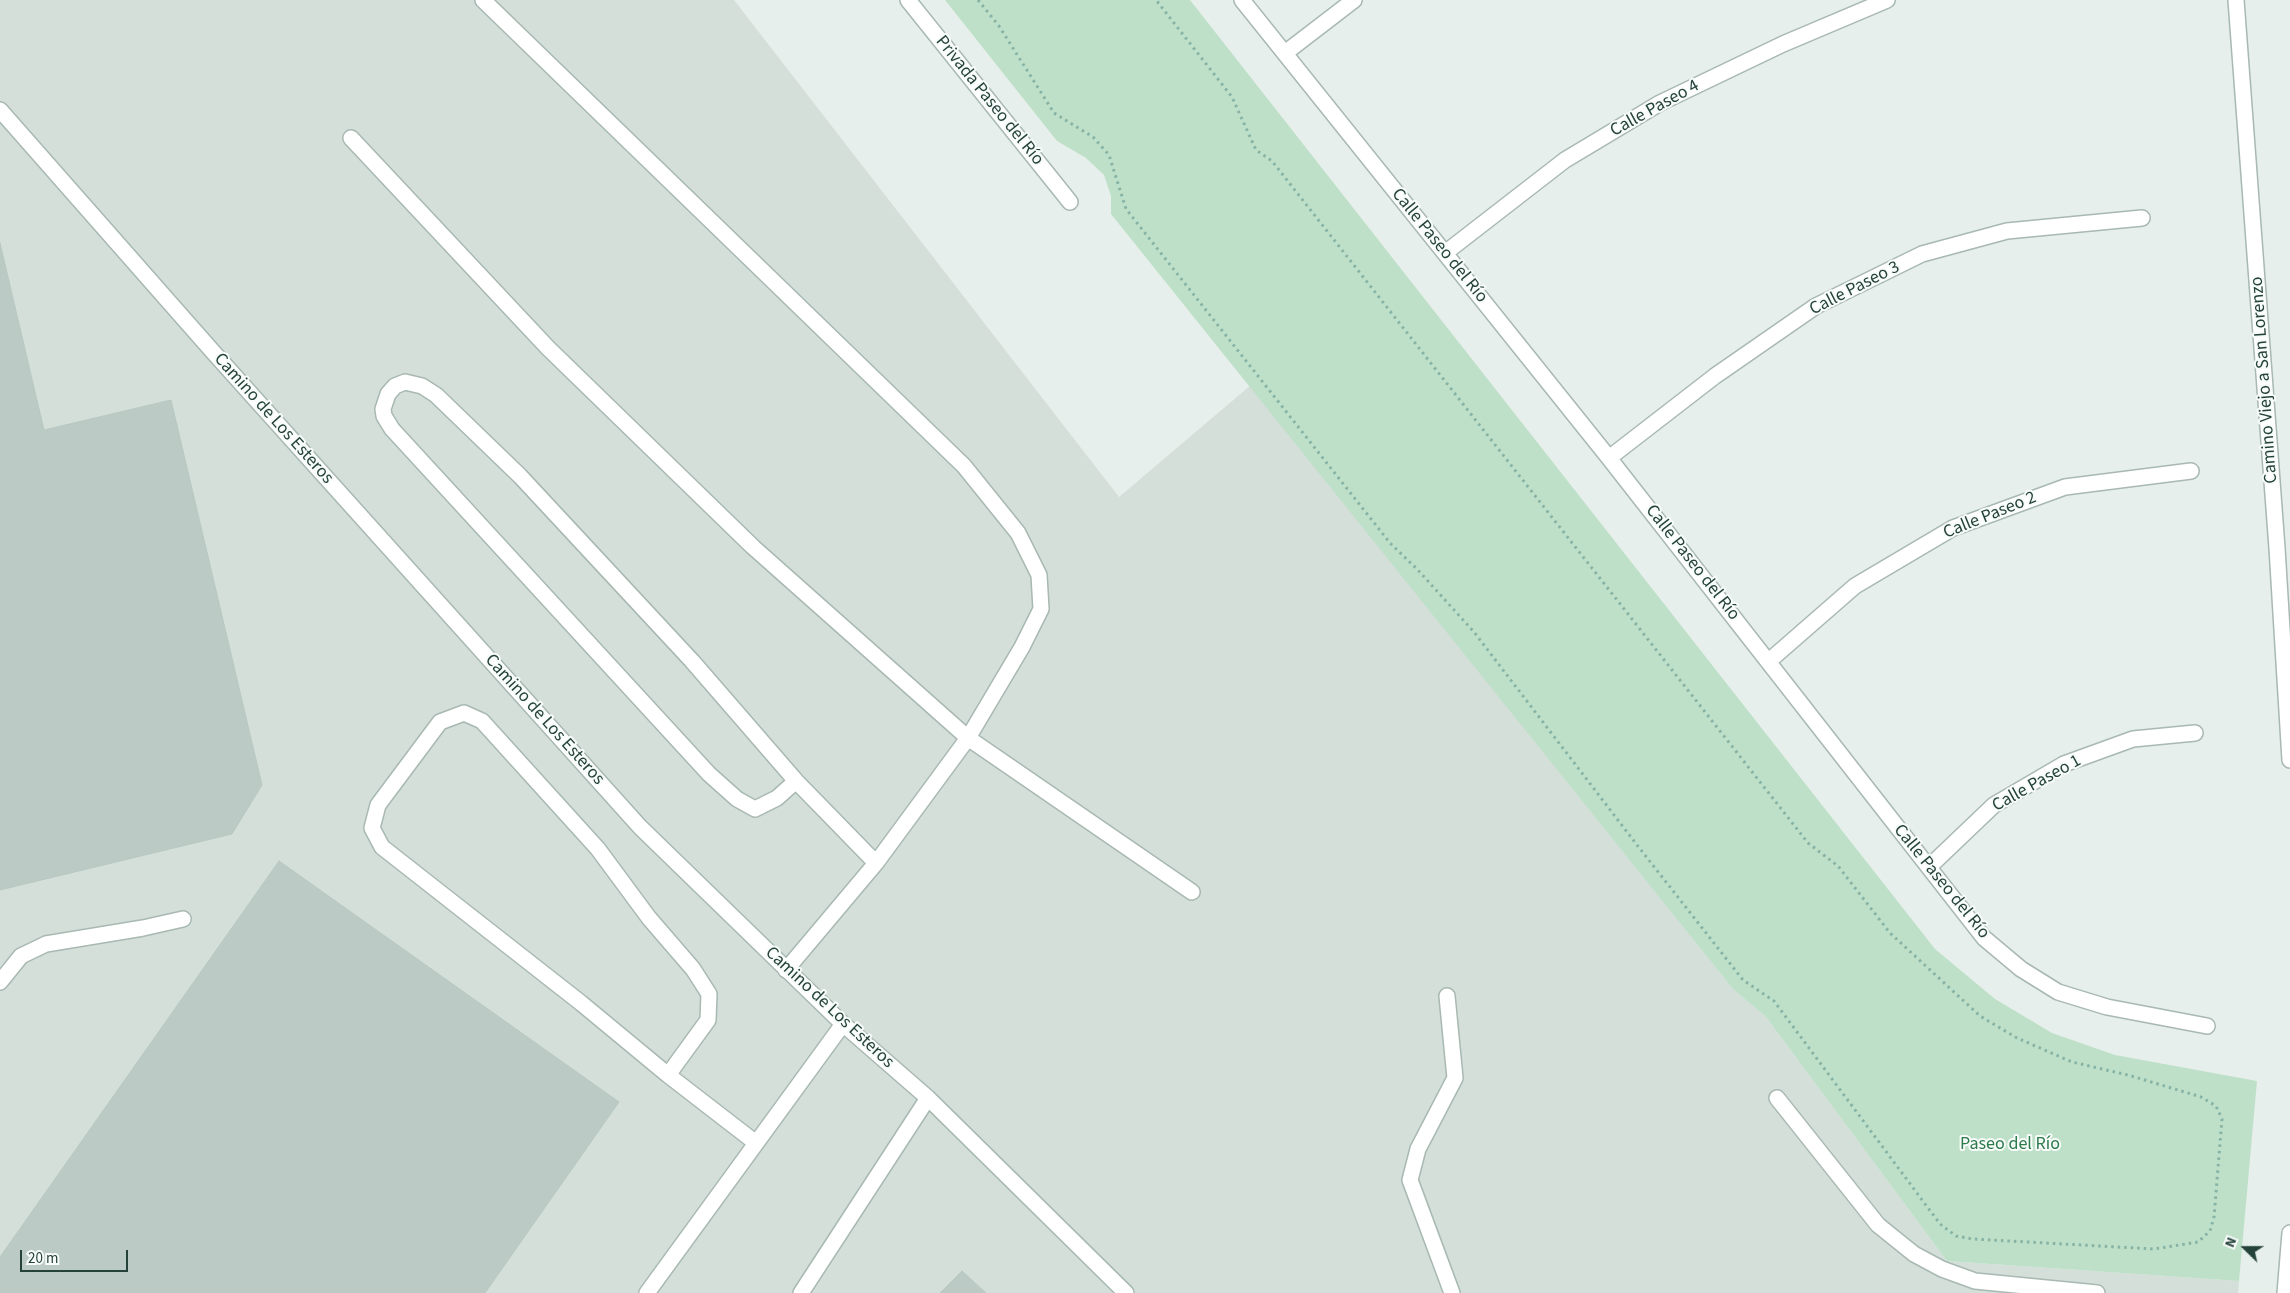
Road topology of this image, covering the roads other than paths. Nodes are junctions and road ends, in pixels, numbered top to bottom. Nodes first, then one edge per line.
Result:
1 (483, 0) edge
2 (908, 0) edge
3 (1242, 0) edge
4 (1354, 0) edge
5 (1887, 0) edge
6 (2236, 0) edge
7 (1285, 53) junction
8 (0, 110) edge
9 (351, 138) dead end
10 (1070, 202) dead end
11 (2142, 218) dead end
12 (1444, 253) junction
13 (1609, 458) junction
14 (2191, 471) dead end
15 (1769, 661) junction
16 (2195, 732) dead end
17 (968, 738) junction
18 (2290, 760) edge
19 (796, 781) junction
20 (876, 863) junction
21 (1929, 867) junction
22 (1192, 892) dead end
23 (183, 919) dead end
24 (786, 970) junction
25 (0, 982) edge
26 (1447, 996) dead end
27 (843, 1024) junction
28 (2207, 1026) dead end
29 (668, 1075) junction
30 (928, 1098) junction
31 (1777, 1098) dead end
32 (756, 1143) junction
33 (2290, 1233) edge
34 (647, 1293) edge
35 (801, 1293) edge
36 (1126, 1293) edge
37 (1452, 1293) edge
38 (2097, 1293) edge
39 (2285, 1293) edge

1 - 17 street
2 - 10 street, Privada Paseo del Río
3 - 7 street, Calle Paseo del Río
4 - 7 street
5 - 12 street, Calle Paseo 4
6 - 18 street, Camino Viejo a San Lorenzo
7 - 12 street, Calle Paseo del Río
8 - 24 street, Camino de Los Esteros
9 - 17 street
11 - 13 street, Calle Paseo 3
12 - 13 street, Calle Paseo del Río
13 - 15 street, Calle Paseo del Río
14 - 15 street, Calle Paseo 2
15 - 21 street, Calle Paseo del Río
16 - 21 street, Calle Paseo 1
17 - 20 street
17 - 22 street
19 - 19 street
19 - 20 street
20 - 24 street
21 - 28 street, Calle Paseo del Río
23 - 25 street
24 - 27 street, Camino de Los Esteros
26 - 37 street
27 - 30 street, Camino de Los Esteros
27 - 32 street
29 - 29 street
29 - 32 street
30 - 35 street
30 - 36 street, Camino de Los Esteros
31 - 38 street
32 - 34 street
33 - 39 street

